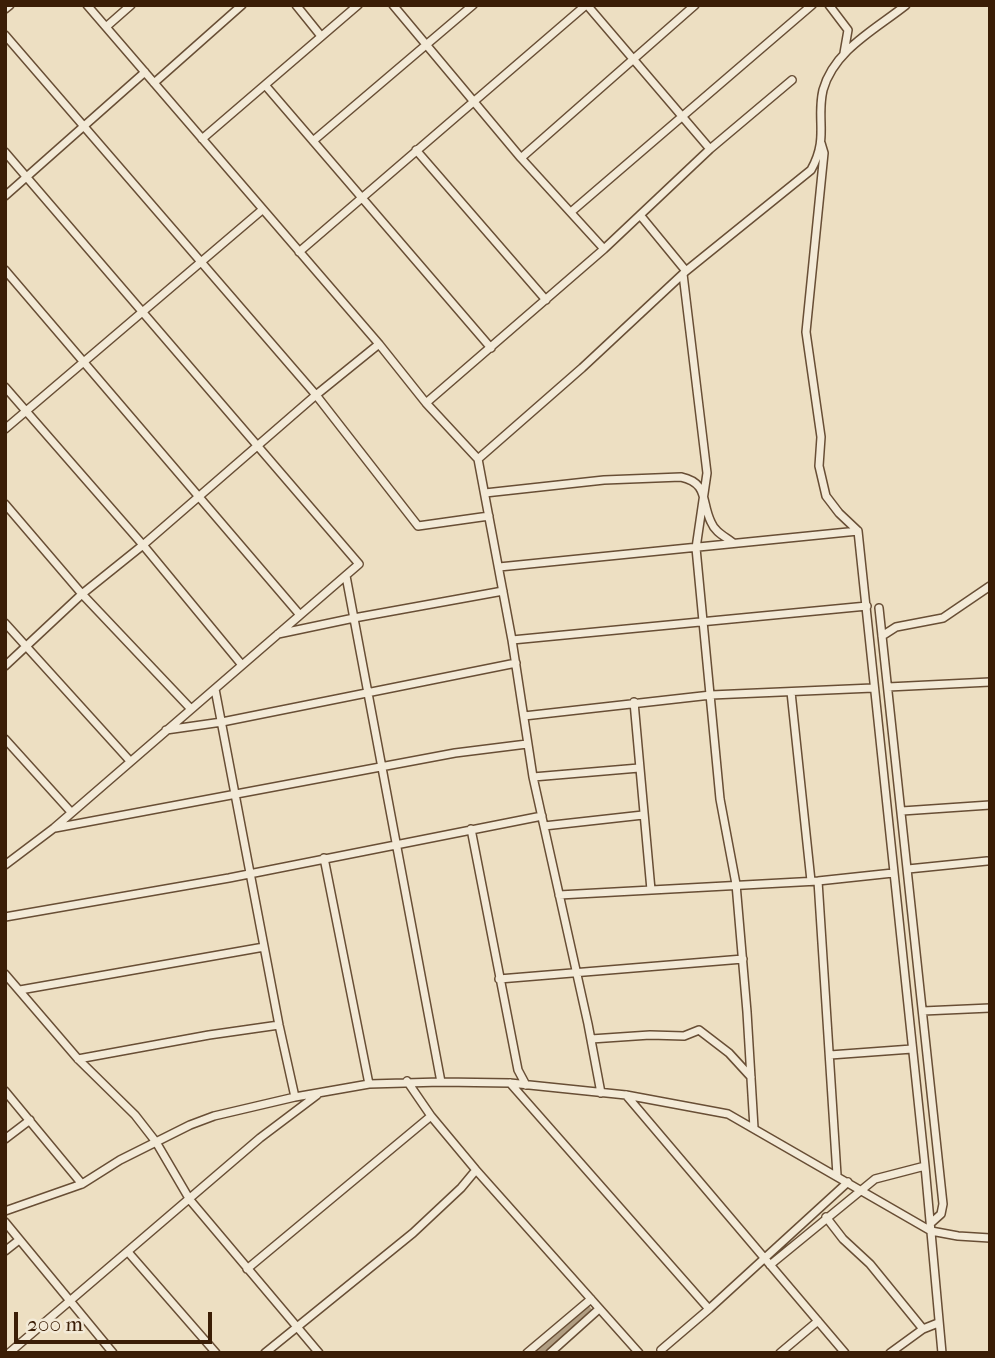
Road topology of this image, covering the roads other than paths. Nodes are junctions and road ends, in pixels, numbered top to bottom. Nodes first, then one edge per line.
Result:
1 (10, 5) edge
2 (88, 5) edge
3 (131, 5) edge
4 (242, 5) edge
5 (296, 5) edge
6 (358, 5) edge
7 (393, 5) edge
8 (473, 5) edge
9 (587, 5) edge
10 (695, 5) edge
11 (812, 5) edge
12 (829, 5) edge
13 (906, 5) edge
14 (5, 9) edge
15 (106, 27) junction
16 (5, 35) edge
17 (321, 36) junction
18 (426, 46) junction
19 (844, 53) junction
20 (633, 60) junction
21 (145, 72) junction
22 (792, 80) dead end
23 (154, 83) junction
24 (265, 85) junction
25 (473, 100) junction
26 (682, 116) junction
27 (84, 127) junction
28 (202, 139) junction
29 (313, 141) junction
30 (821, 143) junction
31 (710, 149) junction
32 (416, 150) junction
33 (5, 152) edge
34 (521, 158) junction
35 (27, 177) junction
36 (5, 195) edge
37 (361, 198) junction
38 (262, 210) junction
39 (571, 212) junction
40 (640, 215) junction
41 (604, 249) junction
42 (299, 253) junction
43 (200, 262) junction
44 (5, 270) edge
45 (684, 273) junction
46 (546, 300) junction
47 (144, 313) junction
48 (379, 344) junction
49 (491, 348) junction
50 (84, 363) junction
51 (5, 387) edge
52 (316, 395) junction
53 (426, 403) junction
54 (27, 411) junction
55 (5, 429) edge
56 (257, 445) junction
57 (478, 459) junction
58 (485, 492) junction
59 (702, 492) junction
60 (197, 497) junction
61 (5, 504) edge
62 (489, 516) junction
63 (858, 531) junction
64 (732, 542) junction
65 (143, 545) junction
66 (696, 548) junction
67 (499, 567) junction
68 (346, 576) junction
69 (990, 586) edge
70 (503, 591) junction
71 (82, 594) junction
72 (867, 606) junction
73 (879, 608) dead end
74 (300, 615) junction
75 (355, 618) junction
76 (703, 621) junction
77 (5, 623) edge
78 (277, 635) junction
79 (882, 636) junction
80 (512, 640) junction
81 (25, 648) junction
82 (516, 663) junction
83 (242, 665) junction
84 (5, 666) edge
85 (990, 681) edge
86 (888, 687) junction
87 (215, 688) junction
88 (873, 688) junction
89 (791, 692) junction
90 (369, 694) junction
91 (711, 695) junction
92 (634, 702) junction
93 (191, 709) junction
94 (524, 716) junction
95 (222, 722) junction
96 (166, 730) junction
97 (5, 739) edge
98 (527, 744) junction
99 (130, 761) junction
100 (383, 767) junction
101 (639, 768) junction
102 (533, 776) junction
103 (235, 795) junction
104 (990, 805) edge
105 (902, 811) junction
106 (71, 812) junction
107 (643, 815) junction
108 (542, 816) junction
109 (544, 826) junction
110 (54, 828) junction
111 (471, 829) junction
112 (397, 844) junction
113 (324, 858) junction
114 (7, 861) edge
115 (987, 861) dead end
116 (908, 869) junction
117 (893, 873) junction
118 (251, 874) junction
119 (815, 881) junction
120 (736, 884) junction
121 (651, 890) junction
122 (559, 895) junction
123 (5, 917) edge
124 (264, 947) junction
125 (743, 959) junction
126 (575, 973) junction
127 (5, 974) edge
128 (499, 979) junction
129 (20, 990) junction
130 (990, 1009) edge
131 (923, 1011) junction
132 (279, 1025) junction
133 (591, 1039) junction
134 (912, 1049) junction
135 (830, 1055) junction
136 (78, 1059) junction
137 (751, 1077) junction
138 (407, 1082) junction
139 (441, 1082) junction
140 (510, 1083) junction
141 (369, 1084) junction
142 (526, 1084) junction
143 (5, 1091) edge
144 (321, 1092) junction
145 (601, 1093) junction
146 (626, 1095) junction
147 (296, 1097) junction
148 (432, 1116) junction
149 (30, 1120) junction
150 (754, 1128) junction
151 (5, 1139) edge
152 (156, 1142) junction
153 (925, 1166) junction
154 (476, 1170) junction
155 (837, 1175) junction
156 (848, 1182) junction
157 (82, 1184) junction
158 (860, 1190) junction
159 (190, 1200) junction
160 (5, 1211) edge
161 (826, 1217) junction
162 (5, 1222) edge
163 (931, 1227) junction
164 (990, 1238) edge
165 (19, 1240) junction
166 (5, 1251) edge
167 (128, 1252) junction
168 (767, 1261) junction
169 (247, 1269) junction
170 (591, 1299) junction
171 (69, 1300) junction
172 (599, 1309) junction
173 (709, 1310) junction
174 (818, 1321) junction
175 (938, 1323) junction
176 (296, 1326) junction
177 (923, 1329) junction
178 (661, 1350) dead end
179 (9, 1353) edge
180 (113, 1353) edge
181 (216, 1353) edge
182 (265, 1353) edge
183 (319, 1353) edge
184 (527, 1353) edge
185 (550, 1353) edge
186 (639, 1353) edge
187 (780, 1353) edge
188 (845, 1353) edge
189 (890, 1353) edge
190 (942, 1353) edge

1 - 14 street
2 - 15 street
3 - 15 street
4 - 23 street
5 - 17 street
6 - 17 street
7 - 18 street
8 - 18 street
9 - 20 street
9 - 25 street
10 - 20 street
11 - 26 street
12 - 19 street
13 - 19 street
15 - 21 street
16 - 27 street
17 - 24 street
18 - 25 street
18 - 29 street
19 - 30 street
20 - 26 street
20 - 34 street
21 - 23 street
21 - 27 street
22 - 31 street
23 - 28 street
24 - 28 street
24 - 29 street
25 - 32 street
25 - 34 street
26 - 31 street
26 - 39 street
27 - 35 street
27 - 43 street
28 - 38 street
29 - 37 street
30 - 45 street
30 - 63 street
31 - 40 street
32 - 37 street
32 - 46 street
33 - 35 street
34 - 39 street
35 - 36 street
35 - 47 street
37 - 42 street
37 - 49 street
38 - 42 street
38 - 43 street
39 - 41 street
40 - 41 street
40 - 45 street
41 - 46 street
42 - 48 street
43 - 47 street
43 - 52 street
44 - 50 street
45 - 57 street
45 - 59 street
46 - 49 street
47 - 50 street
47 - 56 street
48 - 52 street
48 - 53 street
49 - 53 street
50 - 54 street
50 - 60 street
51 - 54 street
52 - 56 street
52 - 62 street
53 - 57 street
54 - 55 street
54 - 65 street
56 - 60 street
56 - 68 street
57 - 58 street
58 - 59 street
58 - 62 street
59 - 64 street
59 - 66 street
60 - 65 street
60 - 74 street
61 - 71 street
62 - 67 street
63 - 64 street
63 - 72 street
64 - 66 street
65 - 71 street
65 - 83 street
66 - 67 street
66 - 76 street
67 - 70 street
68 - 74 street
68 - 75 street
69 - 79 street
70 - 75 street
70 - 80 street
71 - 81 street
71 - 93 street
72 - 76 street
72 - 88 street
73 - 79 street
74 - 78 street
75 - 78 street
75 - 90 street
76 - 80 street
76 - 91 street
77 - 81 street
78 - 83 street
79 - 86 street
80 - 82 street
81 - 84 street
81 - 99 street
82 - 90 street
82 - 94 street
83 - 87 street
85 - 86 street
86 - 105 street
87 - 93 street
87 - 95 street
88 - 89 street
88 - 117 street
89 - 91 street
89 - 119 street
90 - 95 street
90 - 100 street
91 - 92 street
91 - 120 street
92 - 94 street
92 - 101 street
93 - 96 street
94 - 98 street
95 - 96 street
95 - 103 street
96 - 99 street
97 - 106 street
98 - 100 street
98 - 102 street
99 - 106 street
100 - 103 street
100 - 112 street
101 - 102 street
101 - 107 street
102 - 108 street
103 - 110 street
103 - 118 street
104 - 105 street
105 - 116 street
106 - 110 street
107 - 109 street
107 - 121 street
108 - 109 street
108 - 111 street
109 - 122 street
110 - 114 street
111 - 112 street
111 - 128 street
112 - 113 street
112 - 139 street
113 - 118 street
113 - 141 street
115 - 116 street
116 - 131 street
117 - 119 street
117 - 134 street
118 - 123 street
118 - 124 street
119 - 120 street
119 - 135 street
120 - 121 street
120 - 125 street
121 - 122 street
122 - 126 street
124 - 129 street
124 - 132 street
125 - 126 street
125 - 137 street
126 - 128 street
126 - 133 street
127 - 129 street
128 - 142 street
129 - 136 street
130 - 131 street
131 - 163 street
132 - 136 street
132 - 147 street
133 - 137 street
133 - 145 street
134 - 135 street
134 - 153 street
135 - 155 street
136 - 152 street
137 - 150 street
138 - 139 street
138 - 141 street
138 - 148 street
139 - 140 street
140 - 142 street
140 - 173 street
141 - 144 street
142 - 145 street
143 - 149 street
144 - 147 street
144 - 159 street
145 - 146 street
146 - 150 street
146 - 168 street
147 - 152 street
148 - 154 street
148 - 169 street
149 - 151 street
149 - 157 street
150 - 155 street
152 - 157 street
152 - 159 street
153 - 158 street
153 - 163 street
154 - 170 street
154 - 176 street
155 - 156 street
156 - 158 street
156 - 168 street
157 - 160 street
158 - 161 street
158 - 163 street
159 - 167 street
159 - 169 street
161 - 168 street
161 - 177 street
162 - 165 street
163 - 164 street
163 - 175 street
165 - 166 street
165 - 171 street
167 - 171 street
167 - 181 street
168 - 173 street
168 - 174 street
169 - 176 street
170 - 172 street
170 - 184 street
171 - 179 street
171 - 180 street
172 - 185 street
172 - 186 street
173 - 178 street
174 - 187 street
174 - 188 street
175 - 177 street
175 - 190 street
176 - 182 street
176 - 183 street
177 - 189 street

